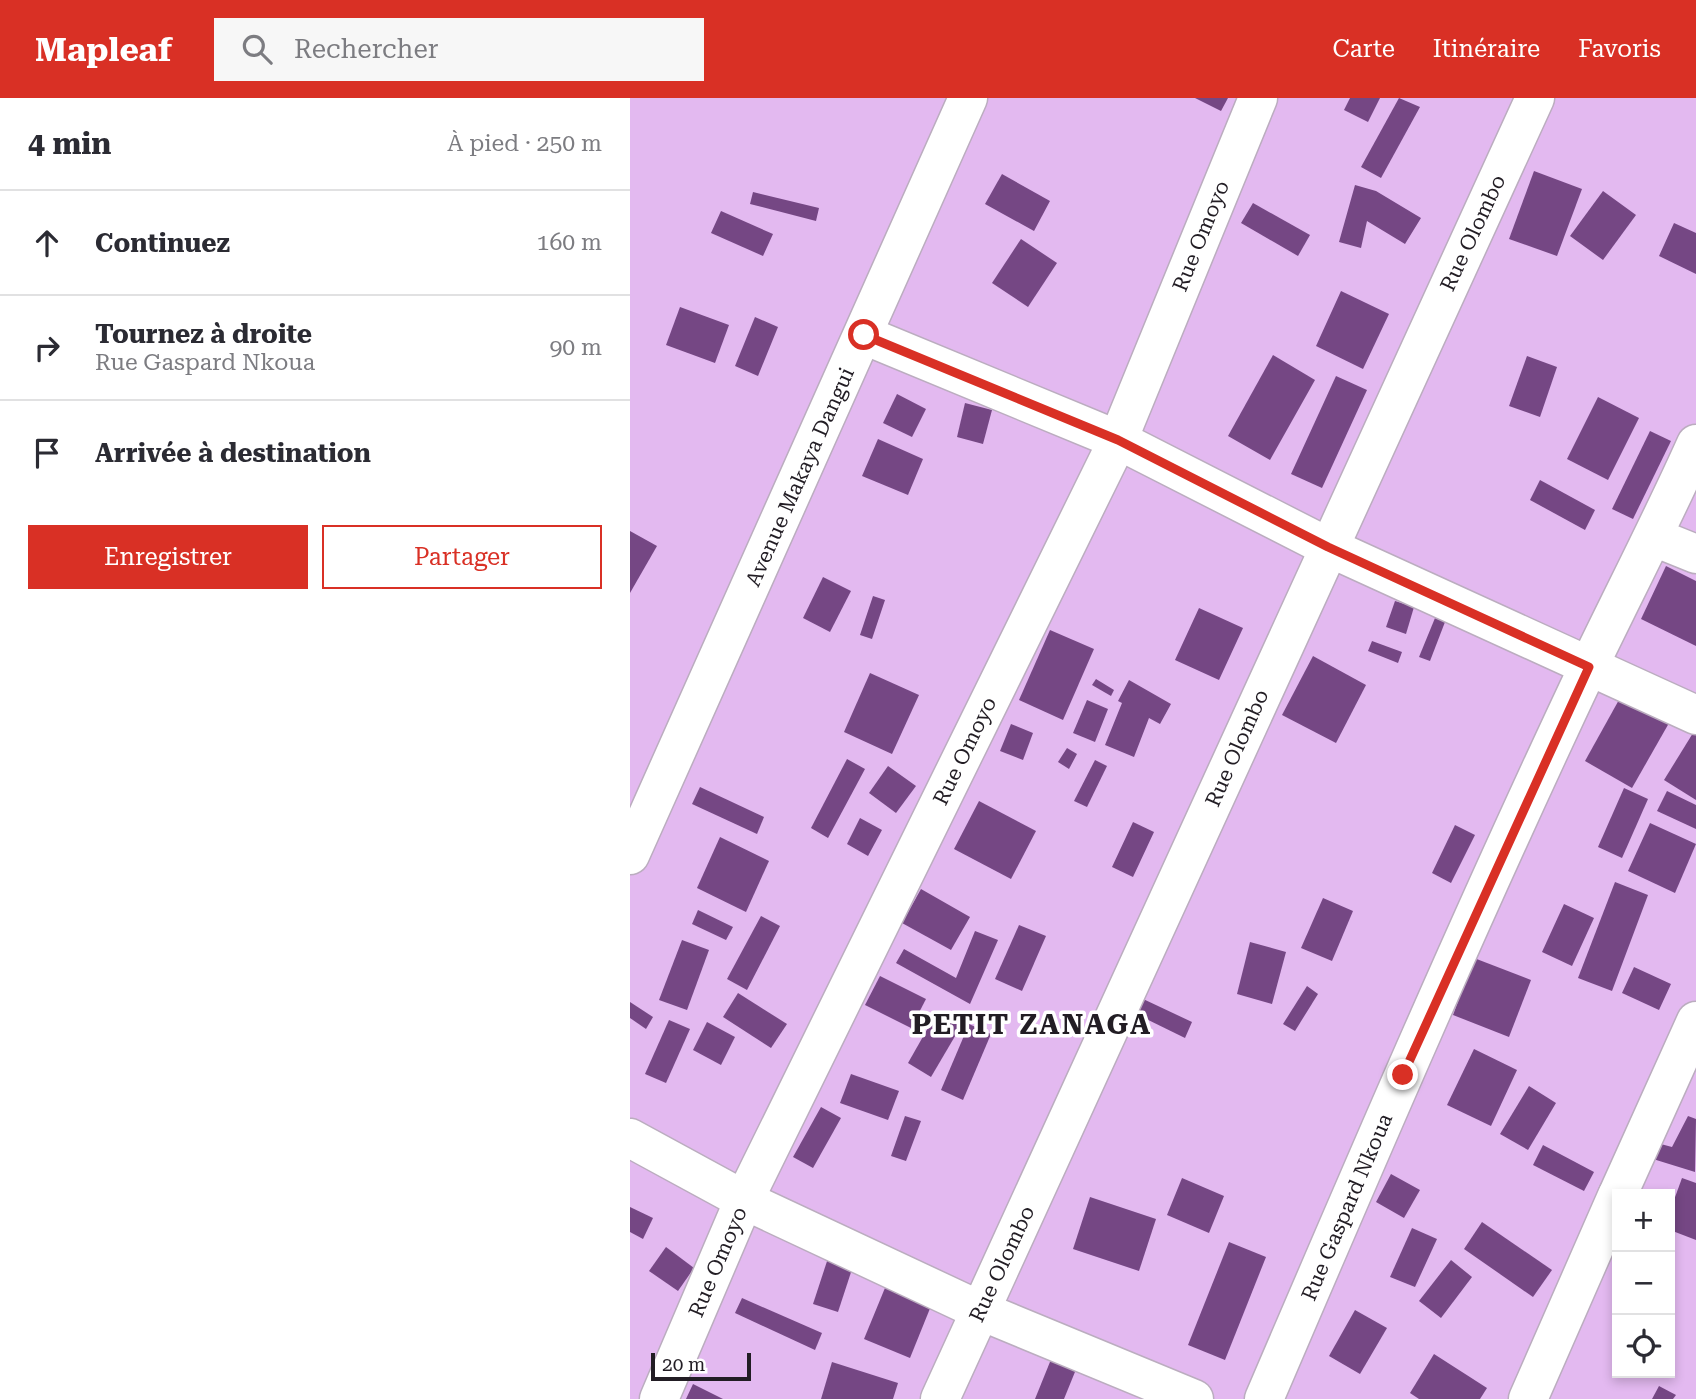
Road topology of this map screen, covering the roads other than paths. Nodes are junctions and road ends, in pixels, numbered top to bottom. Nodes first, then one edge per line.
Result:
1 (968, 98) edge
2 (1258, 98) edge
3 (1535, 98) edge
4 (864, 335) junction
5 (1118, 440) junction
6 (1696, 444) edge
7 (1654, 537) junction
8 (1328, 547) junction
9 (1696, 554) edge
10 (1589, 667) junction
11 (1696, 715) edge
12 (630, 855) edge
13 (1696, 1021) edge
14 (630, 1138) edge
15 (1621, 1189) edge
16 (744, 1200) junction
17 (1612, 1209) edge
18 (981, 1311) junction
19 (659, 1399) edge
20 (940, 1399) edge
21 (1194, 1399) edge
22 (1265, 1399) edge
23 (1528, 1399) edge

1 - 4 street, Avenue Makaya Dangui
2 - 5 street, Rue Omoyo
3 - 8 street, Rue Olombo
4 - 5 street
4 - 12 street, Avenue Makaya Dangui
5 - 8 street
5 - 16 street, Rue Omoyo
6 - 7 street, Rue Gaspard Nkoua
7 - 9 street
7 - 10 street, Rue Gaspard Nkoua
8 - 10 street
8 - 18 street, Rue Olombo
10 - 11 street
10 - 22 street, Rue Gaspard Nkoua
13 - 15 street
14 - 16 street
16 - 18 street
16 - 19 street, Rue Omoyo
17 - 23 street
18 - 20 street, Rue Olombo
18 - 21 street

